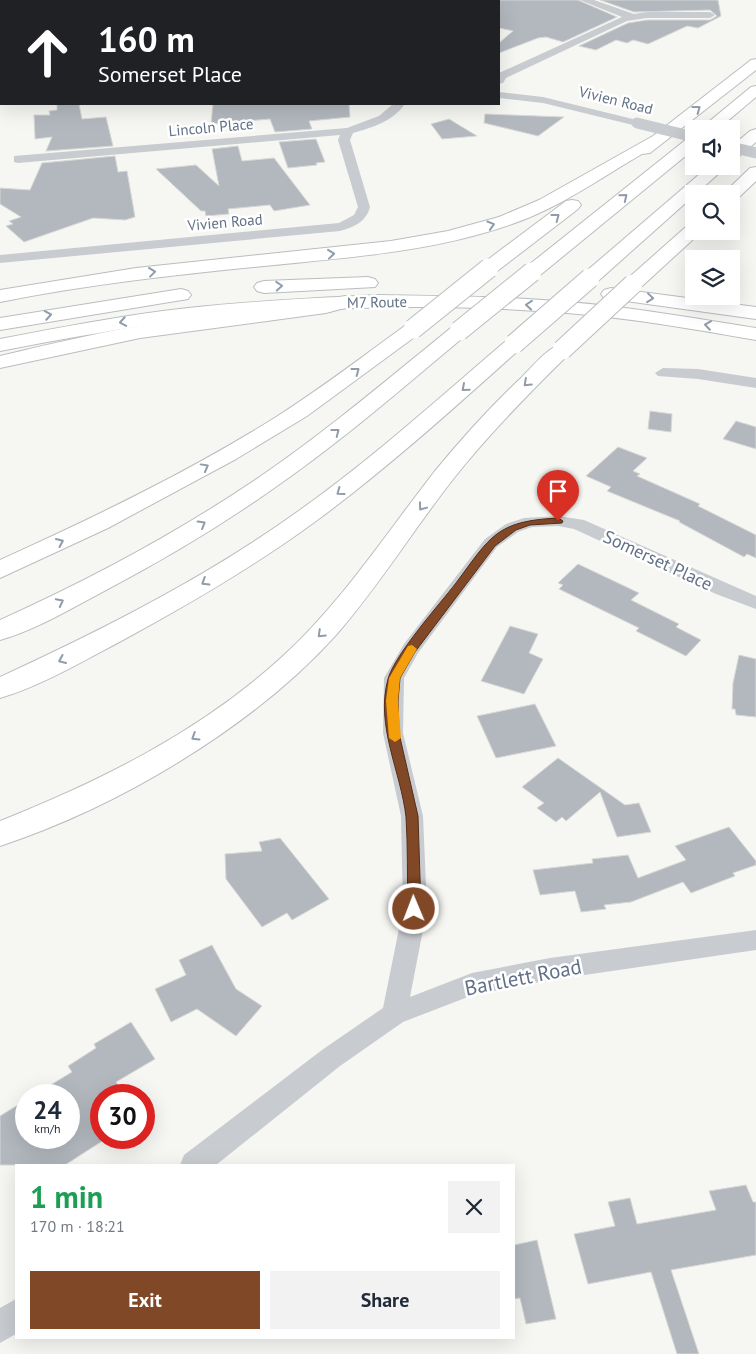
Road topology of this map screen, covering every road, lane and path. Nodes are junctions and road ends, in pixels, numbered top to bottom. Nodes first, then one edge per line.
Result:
1 (585, 0) edge
2 (710, 15) dead end
3 (632, 17) junction
4 (756, 64) edge
5 (500, 78) edge
6 (756, 90) edge
7 (500, 95) edge
8 (398, 105) edge
9 (719, 120) edge
10 (348, 131) junction
11 (756, 134) edge
12 (685, 136) edge
13 (658, 139) junction
14 (685, 147) edge
15 (740, 148) edge
16 (740, 149) edge
17 (756, 153) edge
18 (18, 159) dead end
19 (756, 172) edge
20 (709, 175) edge
21 (740, 187) edge
22 (685, 237) edge
23 (0, 259) edge
24 (388, 282) dead end
25 (446, 282) dead end
26 (540, 283) junction
27 (250, 289) dead end
28 (202, 293) dead end
29 (0, 296) edge
30 (345, 302) junction
31 (756, 313) edge
32 (0, 324) edge
33 (756, 334) edge
34 (0, 345) edge
35 (0, 362) edge
36 (663, 373) dead end
37 (756, 383) edge
38 (0, 570) edge
39 (756, 602) edge
40 (0, 631) edge
41 (0, 688) edge
42 (0, 834) edge
43 (756, 940) edge
44 (394, 1014) junction
45 (195, 1164) edge
46 (15, 1315) edge
47 (0, 1328) edge

1 - 3 street
2 - 3 street
3 - 5 street
13 -> 4 highway
6 - 9 highway
7 - 12 street, Vivien Road, bridge
8 - 10 street, Lincoln Place
10 - 18 street, Lincoln Place
10 - 23 street, Vivien Road
11 - 15 highway
29 -> 13 highway
38 -> 13 highway, bridge
26 -> 14 highway
16 - 17 street, bridge
19 - 21 highway
20 -> 41 highway, bridge
22 -> 42 highway, bridge
27 -> 24 highway, M7 Route
25 - 26 highway
26 -> 31 highway
40 -> 26 highway, bridge
32 -> 28 highway
33 -> 30 highway, M7 Route
30 -> 34 highway, M7 Route
30 - 35 highway
36 - 37 street
39 - 44 street, Somerset Place
43 - 44 street, Bartlett Road
44 - 45 street, Bartlett Road
46 - 47 street

